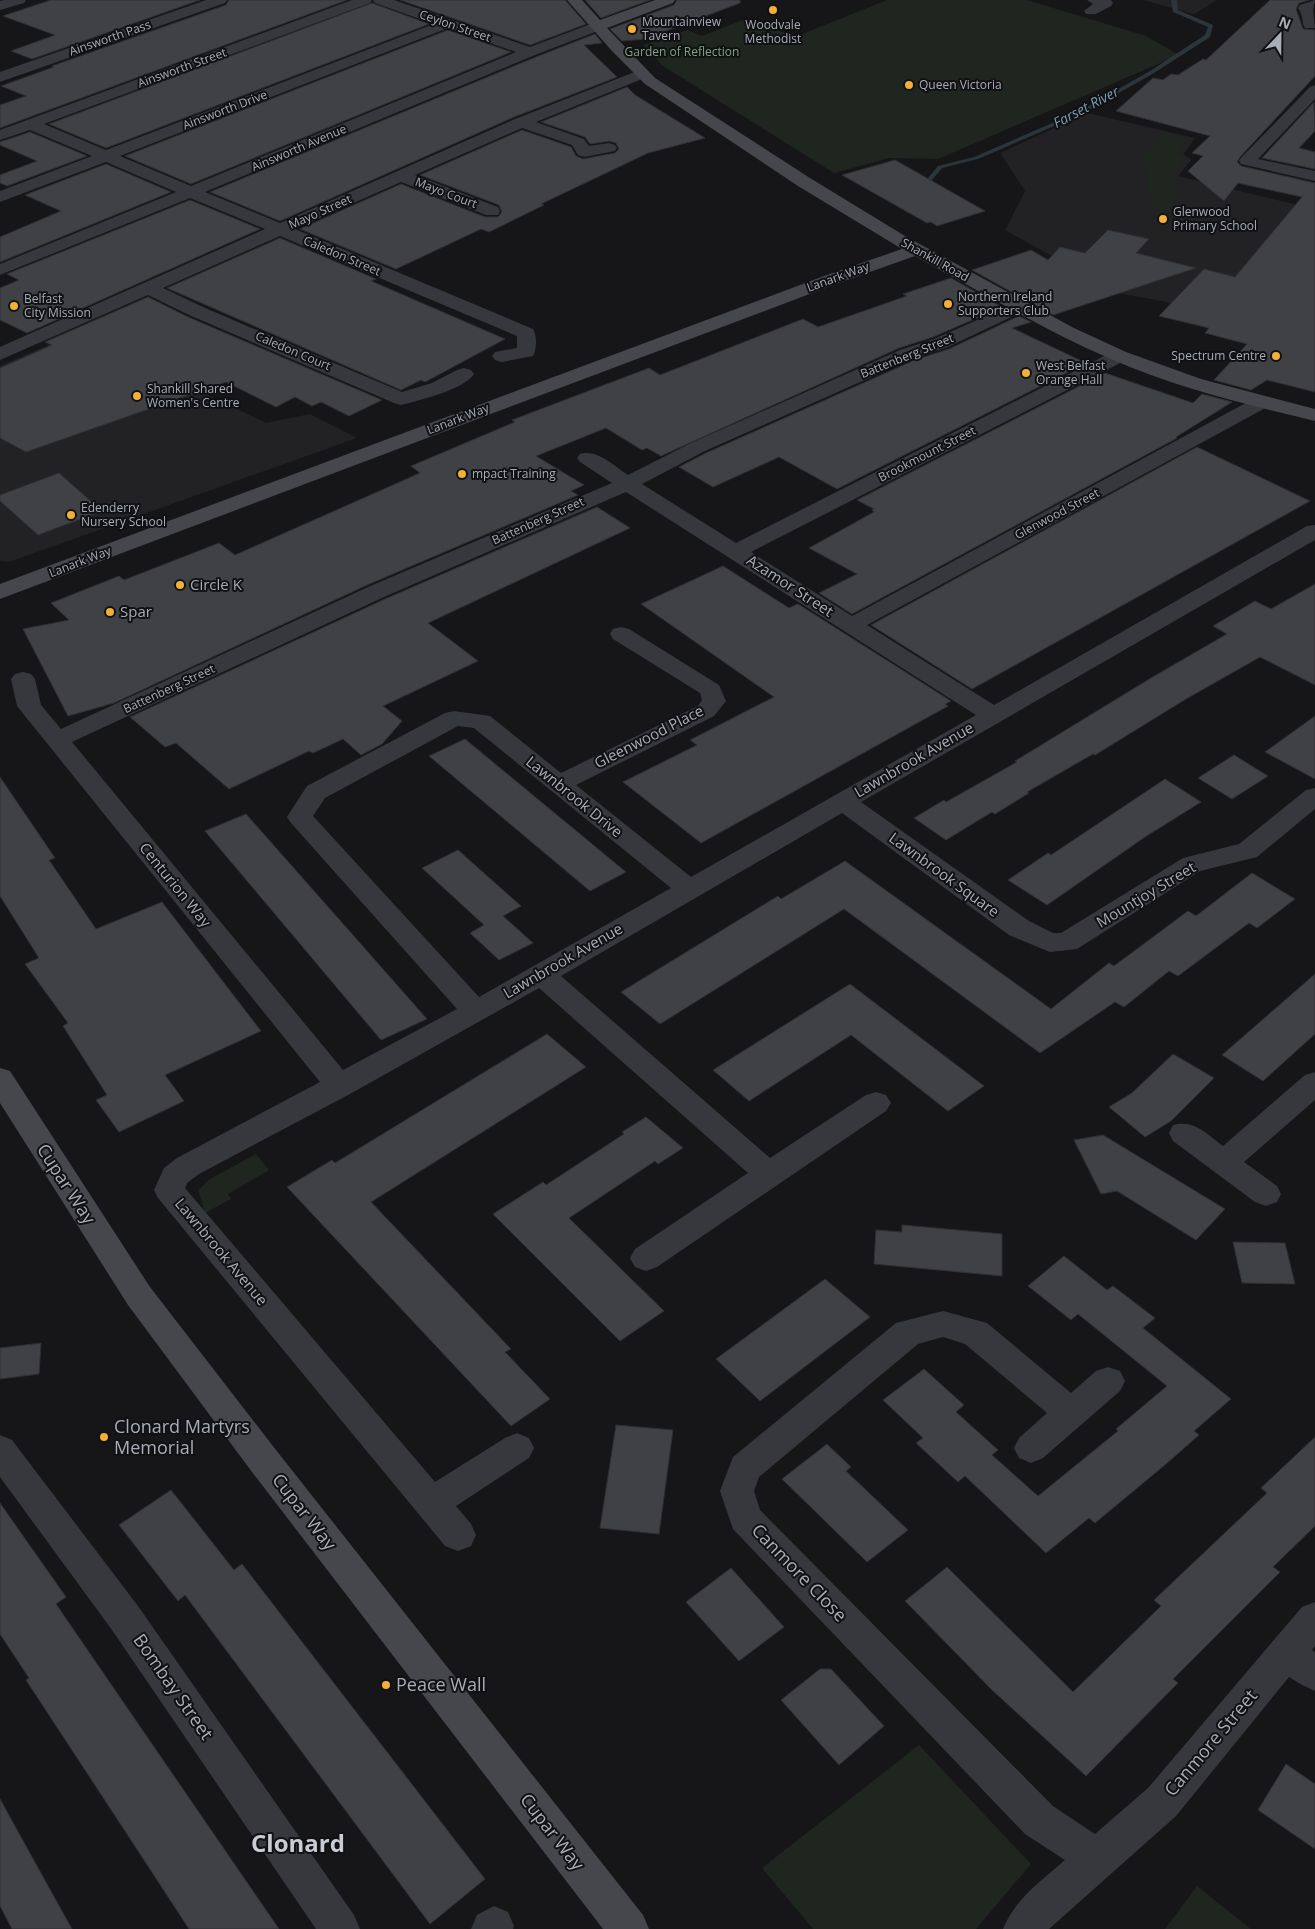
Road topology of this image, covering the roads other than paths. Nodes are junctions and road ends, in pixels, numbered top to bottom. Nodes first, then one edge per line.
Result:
1 (19, 0) edge
2 (220, 0) edge
3 (329, 0) edge
4 (365, 0) edge
5 (380, 0) edge
6 (574, 0) edge
7 (668, 0) edge
8 (1315, 4) edge
9 (0, 6) edge
10 (344, 8) junction
11 (449, 23) junction
12 (1310, 25) dead end
13 (598, 26) junction
14 (530, 52) junction
15 (642, 74) junction
16 (0, 77) edge
17 (1315, 90) edge
18 (521, 122) junction
19 (30, 124) junction
20 (0, 136) edge
21 (609, 148) dead end
22 (106, 156) junction
23 (401, 176) junction
24 (1315, 176) edge
25 (191, 192) junction
26 (0, 197) edge
27 (492, 211) dead end
28 (280, 230) junction
29 (870, 241) junction
30 (918, 249) junction
31 (0, 270) edge
32 (830, 280) junction
33 (149, 288) junction
34 (1020, 306) junction
35 (0, 354) edge
36 (502, 356) dead end
37 (1119, 356) junction
38 (464, 374) dead end
39 (1262, 402) junction
40 (1315, 415) edge
41 (587, 458) dead end
42 (626, 484) junction
43 (1315, 531) edge
44 (736, 551) junction
45 (0, 592) edge
46 (850, 625) junction
47 (621, 634) dead end
48 (23, 679) dead end
49 (993, 715) junction
50 (57, 740) junction
51 (558, 784) junction
52 (1315, 796) edge
53 (842, 801) junction
54 (689, 888) junction
55 (1050, 943) joint
56 (541, 974) junction
57 (476, 1012) junction
58 (0, 1079) edge
59 (1315, 1083) edge
60 (340, 1086) junction
61 (876, 1103) dead end
62 (1184, 1133) dead end
63 (1223, 1163) junction
64 (769, 1174) junction
65 (1266, 1194) dead end
66 (646, 1258) dead end
67 (1108, 1381) dead end
68 (1071, 1413) junction
69 (516, 1448) dead end
70 (1031, 1448) dead end
71 (0, 1450) edge
72 (431, 1503) junction
73 (458, 1535) dead end
74 (1315, 1619) edge
75 (1285, 1653) junction
76 (1315, 1673) edge
77 (1098, 1859) junction
78 (340, 1929) edge
79 (628, 1929) edge
80 (1023, 1929) edge

1 - 9 street
2 - 16 street, Ainsworth Pass
3 - 10 street
4 - 10 street, Ainsworth Street
5 - 11 street, Ceylon Street
6 - 13 street, Shankill Road
7 - 13 street
8 - 12 street
10 - 19 street, Ainsworth Street
11 - 14 street, Ceylon Street
11 - 22 street, Ainsworth Drive
13 - 14 street, Ainsworth Avenue
13 - 15 street, Shankill Road
14 - 25 street, Ainsworth Avenue
15 - 18 street, Mayo Street
15 - 29 street, Shankill Road
17 - 24 street
18 - 21 street
18 - 23 street, Mayo Street
19 - 20 street, Ainsworth Street
19 - 22 street, Caledon Street
22 - 25 street, Caledon Street
22 - 26 street, Ainsworth Drive
23 - 27 street, Mayo Court
23 - 28 street, Mayo Street
25 - 28 street, Caledon Street
25 - 31 street, Ainsworth Avenue
28 - 33 street, Mayo Street
28 - 36 street, Caledon Street
29 - 30 street, Shankill Road
29 - 32 street
30 - 32 street, Lanark Way
30 - 34 street, Shankill Road
32 - 45 street, Lanark Way
33 - 35 street, Mayo Street
33 - 38 street, Caledon Court
34 - 37 street, Shankill Road
34 - 42 street, Battenberg Street
37 - 39 street, Shankill Road
37 - 44 street, Brookmount Street
39 - 40 street, Shankill Road
39 - 46 street, Glenwood Street
41 - 42 street, Azamor Street
42 - 44 street, Azamor Street
42 - 50 street, Battenberg Street
43 - 49 street, Lawnbrook Avenue
44 - 46 street, Azamor Street
46 - 49 street, Azamor Street
47 - 51 street, Gleenwood Place
48 - 50 street, Centurion Way
49 - 53 street, Lawnbrook Avenue
50 - 60 street, Centurion Way
51 - 54 street, Lawnbrook Drive
51 - 57 street, Lawnbrook Drive
52 - 55 street, Mountjoy Street
53 - 54 street, Lawnbrook Avenue
53 - 55 street, Lawnbrook Square
54 - 56 street, Lawnbrook Avenue
56 - 57 street, Lawnbrook Avenue
56 - 64 street
57 - 60 street, Lawnbrook Avenue
58 - 79 street, Cupar Way
59 - 63 street
60 - 72 street, Lawnbrook Avenue
61 - 64 street
62 - 63 street
63 - 65 street
64 - 66 street
67 - 68 street
68 - 70 street
68 - 77 street, Canmore Close
69 - 72 street
71 - 78 street, Bombay Street
72 - 73 street, Lawnbrook Avenue
74 - 75 street, Canmore Street
75 - 76 street
75 - 77 street, Canmore Street
77 - 80 street, Canmore Street

